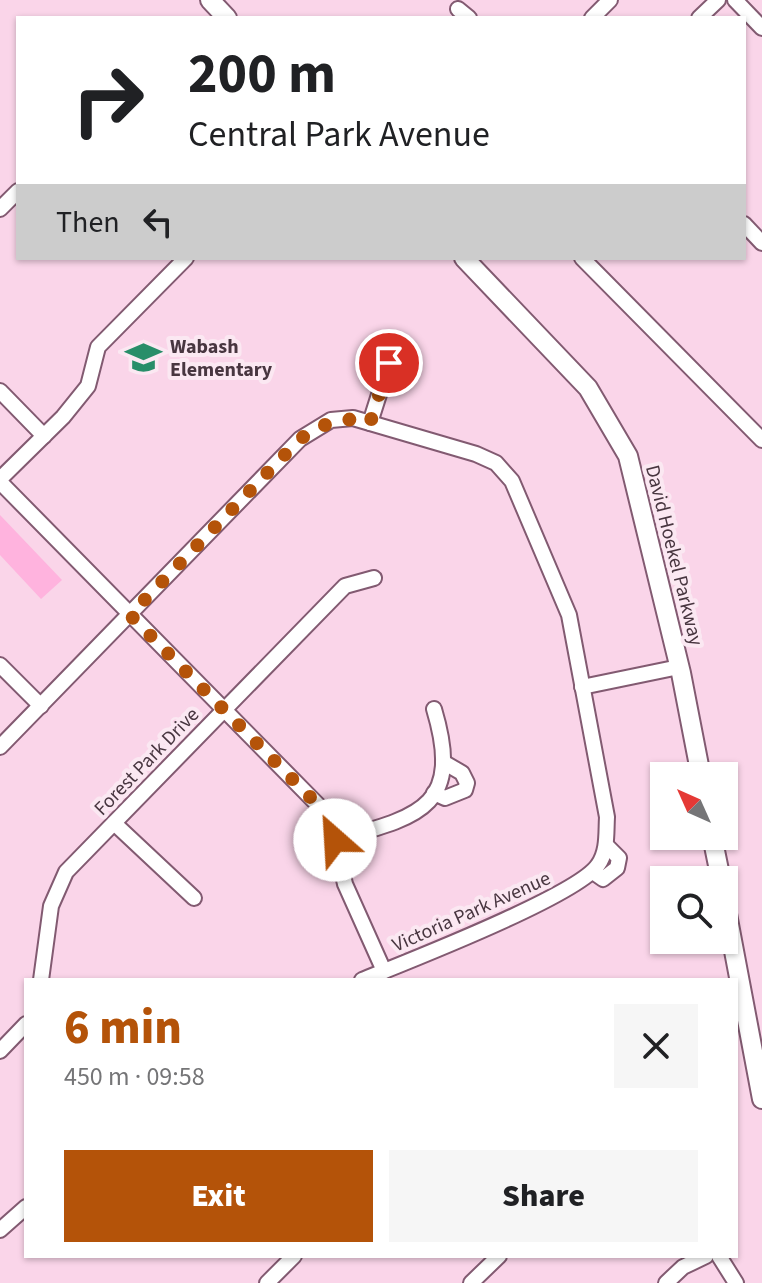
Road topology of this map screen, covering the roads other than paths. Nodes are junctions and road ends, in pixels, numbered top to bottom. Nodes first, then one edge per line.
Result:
1 (210, 0) edge
2 (610, 0) edge
3 (718, 0) edge
4 (735, 0) edge
5 (225, 16) edge
6 (594, 16) edge
7 (701, 16) edge
8 (762, 28) edge
9 (16, 193) edge
10 (0, 209) edge
11 (746, 226) edge
12 (762, 243) edge
13 (184, 260) edge
14 (466, 260) edge
15 (584, 260) edge
16 (389, 363) dead end
17 (0, 391) edge
18 (370, 423) junction
19 (44, 436) junction
20 (762, 440) edge
21 (0, 480) edge
22 (374, 578) dead end
23 (130, 615) junction
24 (0, 665) edge
25 (679, 667) junction
26 (582, 687) junction
27 (41, 706) junction
28 (434, 709) dead end
29 (225, 710) junction
30 (0, 747) edge
31 (443, 762) junction
32 (698, 762) edge
33 (434, 793) junction
34 (114, 823) junction
35 (335, 840) junction
36 (194, 898) dead end
37 (735, 954) edge
38 (384, 971) junction
39 (41, 978) edge
40 (367, 978) edge
41 (24, 1026) edge
42 (0, 1051) edge
43 (762, 1099) edge
44 (24, 1209) edge
45 (0, 1230) edge
46 (292, 1258) edge
47 (497, 1258) edge
48 (702, 1258) edge
49 (720, 1258) edge
50 (267, 1283) edge
51 (471, 1283) edge
52 (666, 1283) edge
53 (736, 1283) edge

1 - 5 main road
2 - 6 street
3 - 7 street
4 - 8 street
9 - 10 street
11 - 12 street
13 - 19 street
14 - 25 main road, David Hoekel Parkway
15 - 20 street
16 - 18 street
17 - 19 street
18 - 23 street, Victoria Park Avenue
18 - 26 street, Victoria Park Avenue
19 - 21 street
21 - 23 street
22 - 29 street, Forest Park Drive
23 - 27 street, Victoria Park Avenue
23 - 29 street
24 - 27 street
25 - 26 street
25 - 32 main road, David Hoekel Parkway
26 - 38 street, Victoria Park Avenue
27 - 30 street, Victoria Park Avenue
28 - 31 street
29 - 34 street, Forest Park Drive
29 - 35 street
31 - 33 street
31 - 33 street
33 - 35 street
34 - 36 street
34 - 39 street, Forest Park Drive
35 - 38 street
37 - 43 main road
38 - 40 street, Victoria Park Avenue
41 - 42 street
44 - 45 street
46 - 50 street
47 - 51 street
48 - 52 street
49 - 53 street

